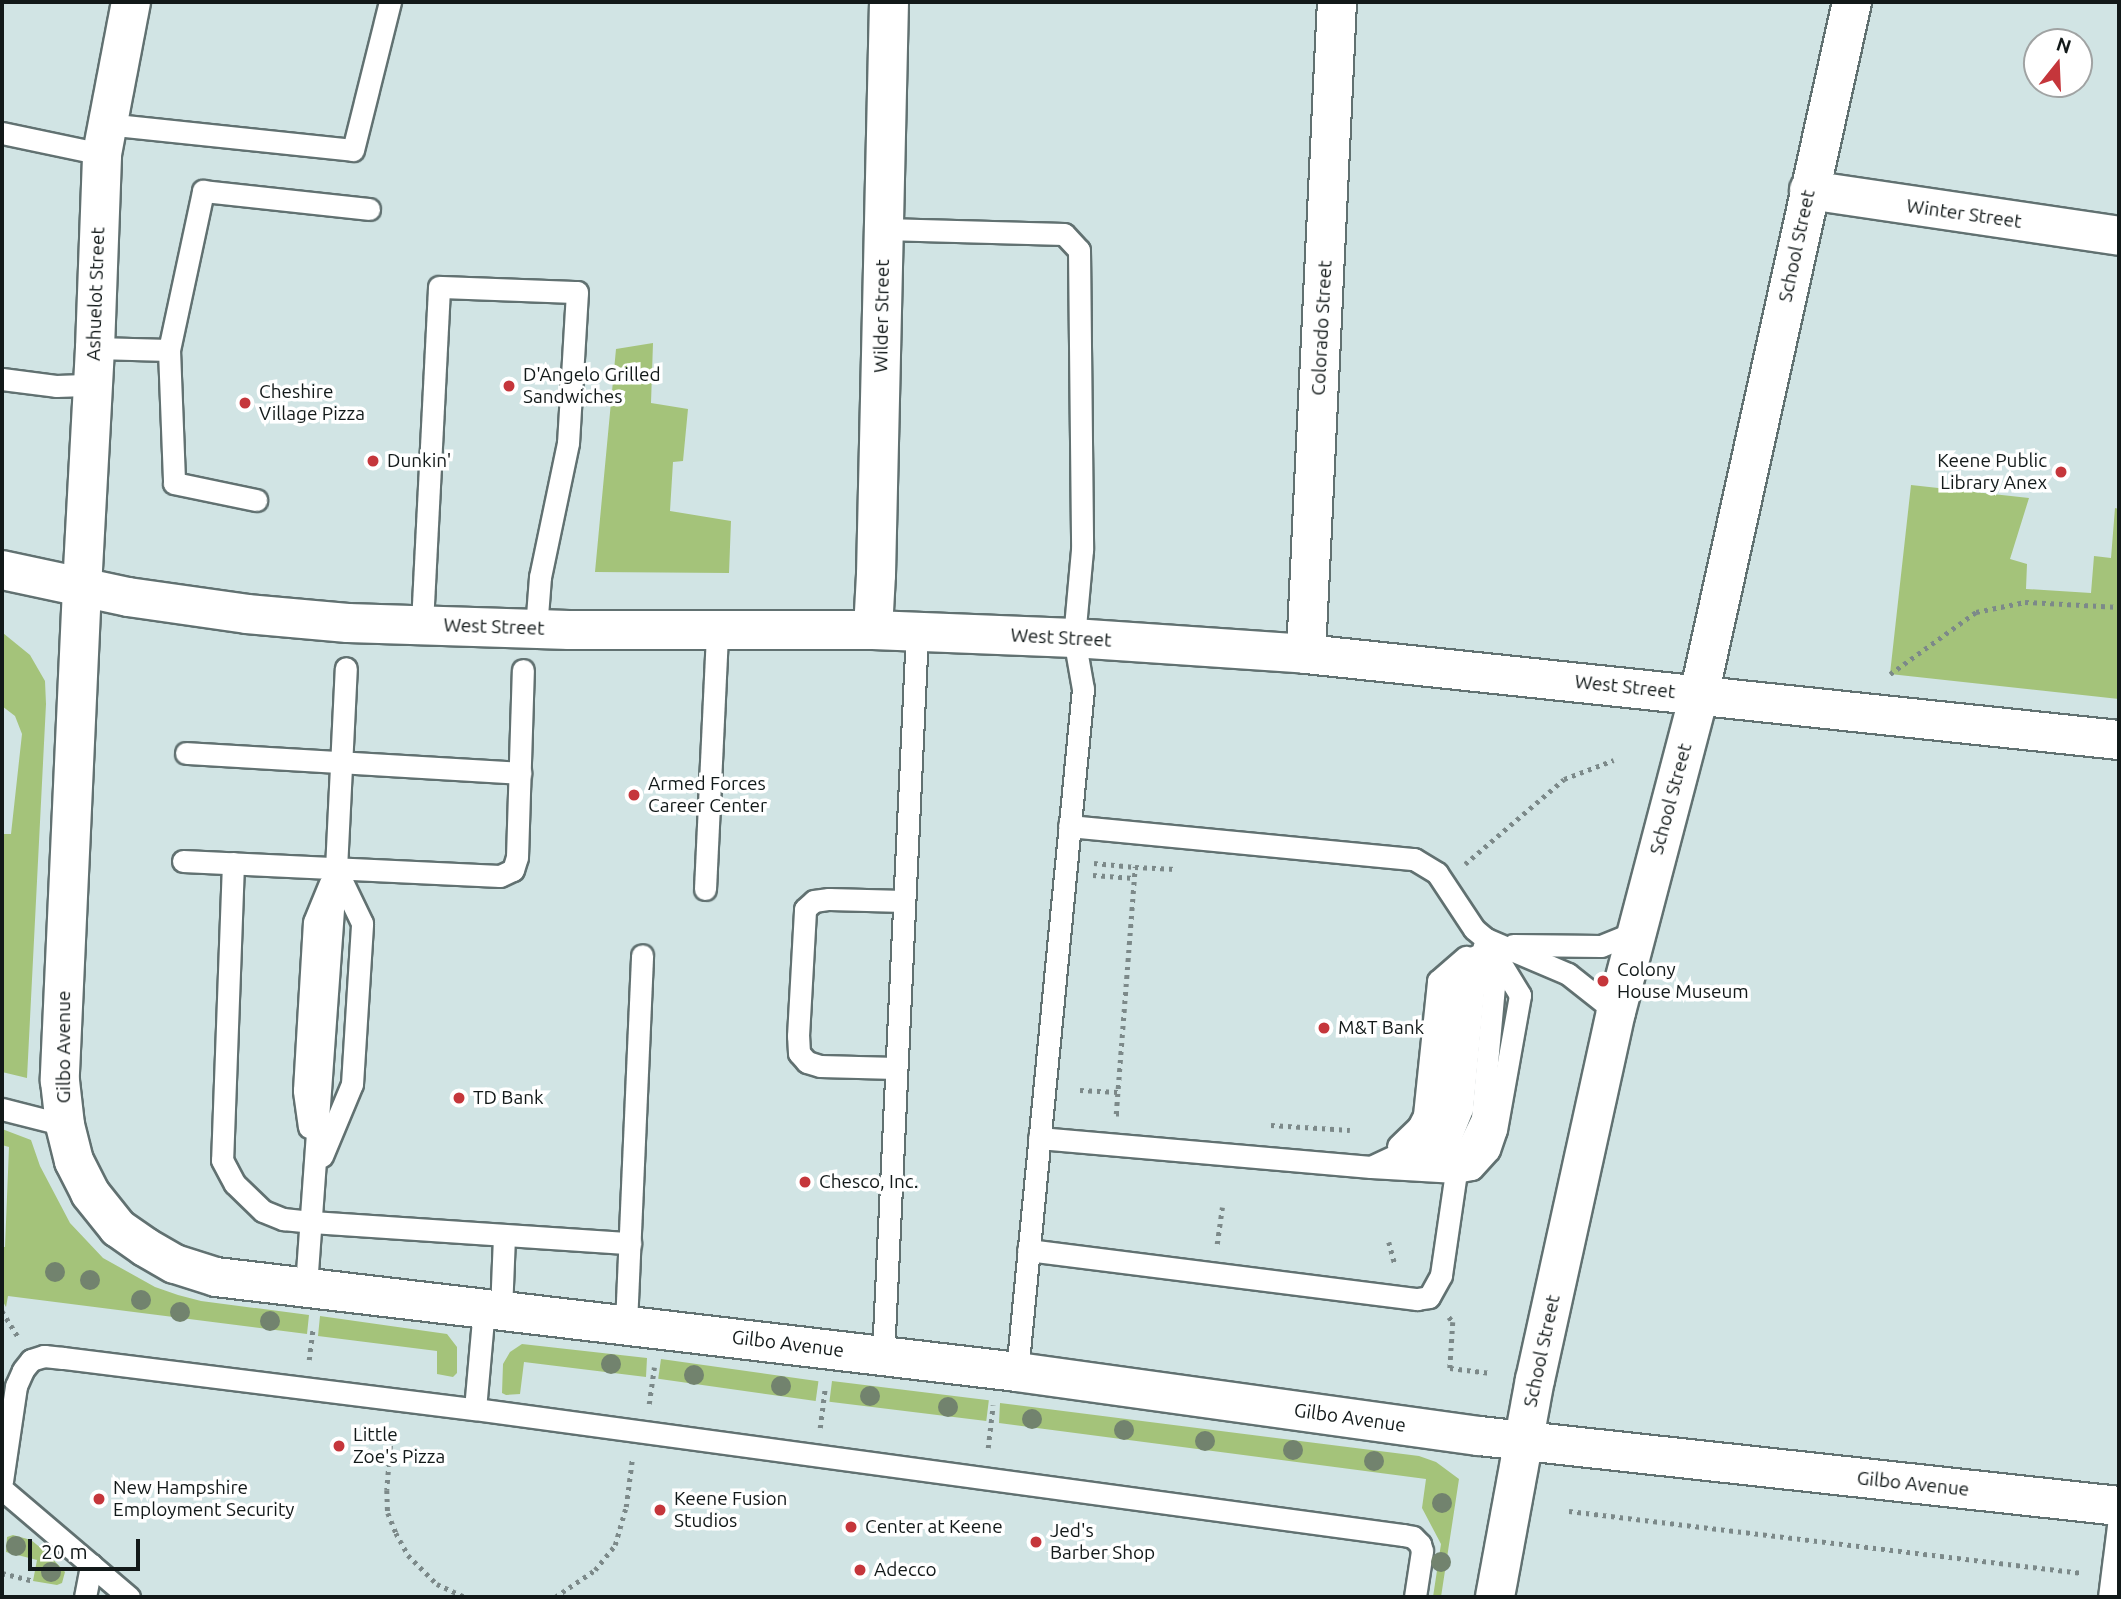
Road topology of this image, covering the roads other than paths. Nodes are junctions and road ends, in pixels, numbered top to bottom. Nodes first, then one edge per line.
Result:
1 (131, 2) edge
2 (390, 2) edge
3 (889, 2) edge
4 (1337, 2) edge
5 (1852, 2) edge
6 (2, 133) edge
7 (104, 139) junction
8 (1810, 190) junction
9 (369, 209) dead end
10 (884, 229) junction
11 (2119, 236) edge
12 (169, 350) junction
13 (94, 366) junction
14 (2, 379) edge
15 (256, 500) dead end
16 (2, 570) edge
17 (82, 588) junction
18 (422, 624) junction
19 (536, 629) junction
20 (717, 630) junction
21 (873, 630) junction
22 (917, 633) junction
23 (1074, 638) junction
24 (1306, 654) junction
25 (346, 668) dead end
26 (523, 670) dead end
27 (1699, 695) junction
28 (2119, 740) edge
29 (186, 753) dead end
30 (342, 763) junction
31 (520, 773) junction
32 (1069, 826) junction
33 (183, 861) dead end
34 (233, 863) junction
35 (336, 869) junction
36 (705, 889) dead end
37 (904, 901) junction
38 (1636, 932) junction
39 (1493, 942) junction
40 (642, 955) dead end
41 (1616, 1012) junction
42 (896, 1068) junction
43 (2, 1109) edge
44 (65, 1125) junction
45 (1039, 1138) junction
46 (1371, 1167) junction
47 (315, 1172) junction
48 (1456, 1172) junction
49 (311, 1222) junction
50 (504, 1235) junction
51 (630, 1243) junction
52 (1028, 1250) junction
53 (312, 1287) junction
54 (492, 1310) junction
55 (642, 1326) junction
56 (883, 1356) junction
57 (2, 1369) edge
58 (1007, 1371) junction
59 (16, 1386) junction
60 (475, 1409) junction
61 (1523, 1441) junction
62 (2, 1481) edge
63 (2, 1489) edge
64 (2119, 1506) edge
65 (2119, 1518) edge
66 (91, 1565) junction
67 (2110, 1587) edge
68 (85, 1597) edge
69 (129, 1597) edge
70 (1415, 1597) edge
71 (1495, 1597) edge

1 - 7 street, Ashuelot Street
2 - 7 lane
3 - 10 street, Wilder Street
4 - 24 street, Colorado Street
5 - 8 street, School Street
6 - 7 lane
7 - 13 street, Ashuelot Street
8 - 11 street, Winter Street
8 - 27 street, School Street
9 - 12 lane
10 - 21 street, Wilder Street
10 - 23 lane
12 - 13 lane
12 - 15 lane
13 - 14 lane
13 - 17 street, Ashuelot Street
16 - 17 street, West Street
17 - 18 street, West Street
17 - 44 street, Gilbo Avenue
18 - 19 street, West Street
18 - 19 lane
19 - 20 street, West Street
20 - 21 street, West Street
20 - 36 lane
21 - 22 street, West Street
22 - 23 street, West Street
22 - 37 lane
23 - 24 street, West Street
23 - 32 lane
24 - 27 street, West Street
25 - 30 lane
26 - 31 lane
27 - 28 street, West Street
27 - 38 street, School Street
29 - 30 lane
30 - 31 lane
30 - 35 lane
31 - 35 lane
32 - 39 lane
32 - 45 lane
33 - 34 lane
34 - 35 lane
34 - 49 lane
35 - 47 lane
35 - 47 lane
37 - 42 lane
37 - 42 lane
38 - 39 lane
38 - 41 street, School Street
39 - 41 lane
39 - 46 lane
39 - 46 lane
39 - 48 lane
40 - 51 lane
41 - 61 street, School Street
42 - 56 lane
43 - 44 lane
44 - 53 street, Gilbo Avenue
45 - 46 lane
45 - 52 lane
46 - 48 lane
47 - 49 lane
48 - 52 lane
49 - 50 lane
49 - 53 lane
50 - 51 lane
50 - 54 lane
51 - 55 lane
52 - 58 lane
53 - 54 street, Gilbo Avenue
54 - 55 street, Gilbo Avenue
54 - 60 lane
55 - 56 street, Gilbo Avenue
56 - 58 street, Gilbo Avenue
57 - 59 lane
58 - 61 street, Gilbo Avenue
59 - 60 lane
59 - 62 lane
60 - 70 lane
61 - 64 street, Gilbo Avenue
61 - 71 street, School Street
63 - 66 lane
65 - 67 lane
66 - 68 lane
66 - 69 lane

